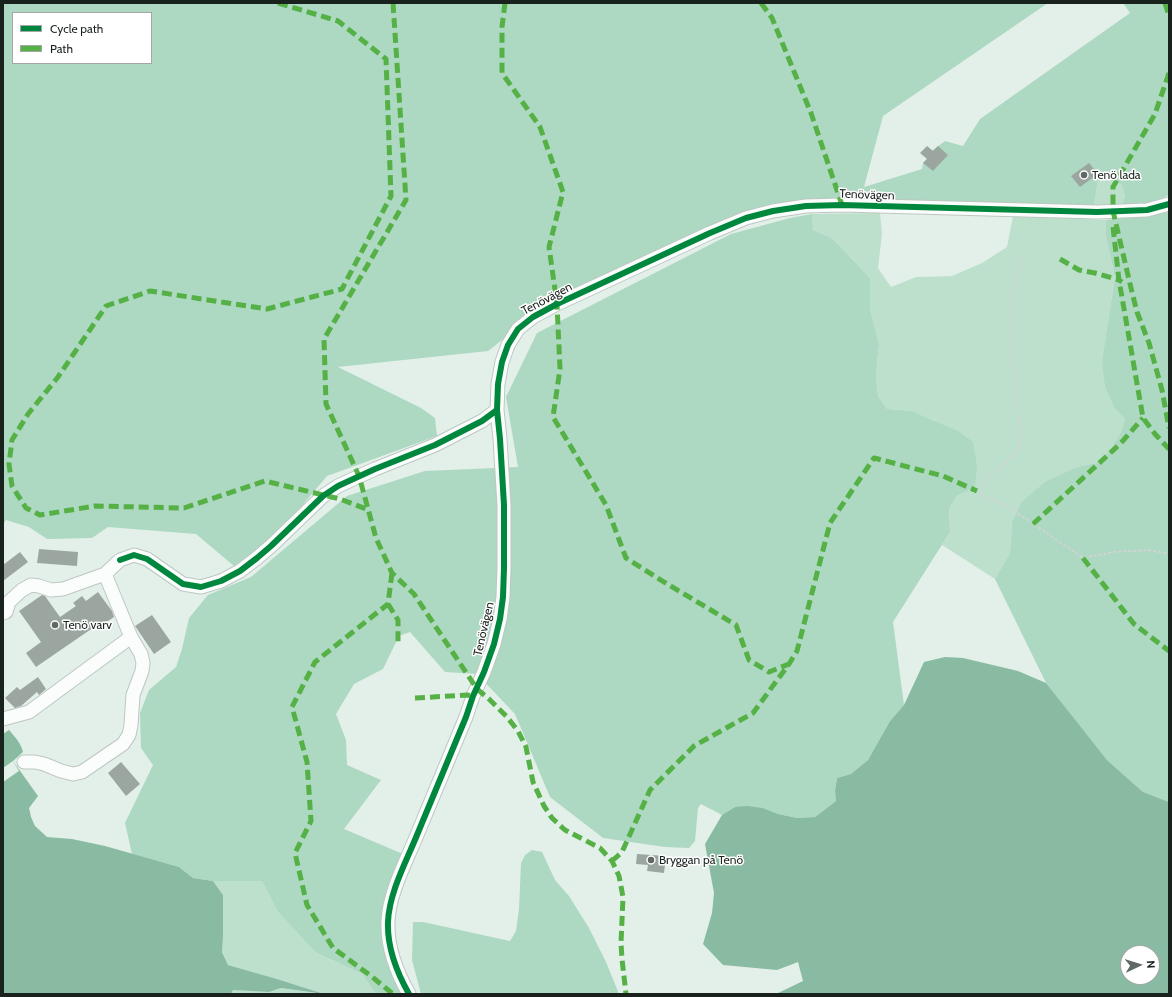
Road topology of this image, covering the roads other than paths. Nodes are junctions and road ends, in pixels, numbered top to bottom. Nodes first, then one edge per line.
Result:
1 (1169, 204) edge
2 (496, 410) junction
3 (105, 574) junction
4 (3, 614) edge
5 (131, 637) junction
6 (3, 719) edge
7 (24, 762) dead end
8 (408, 994) edge

1 - 2 street, Tenövägen
2 - 3 street
2 - 8 street, Tenövägen
3 - 4 street
3 - 5 street
5 - 6 street
5 - 7 street

